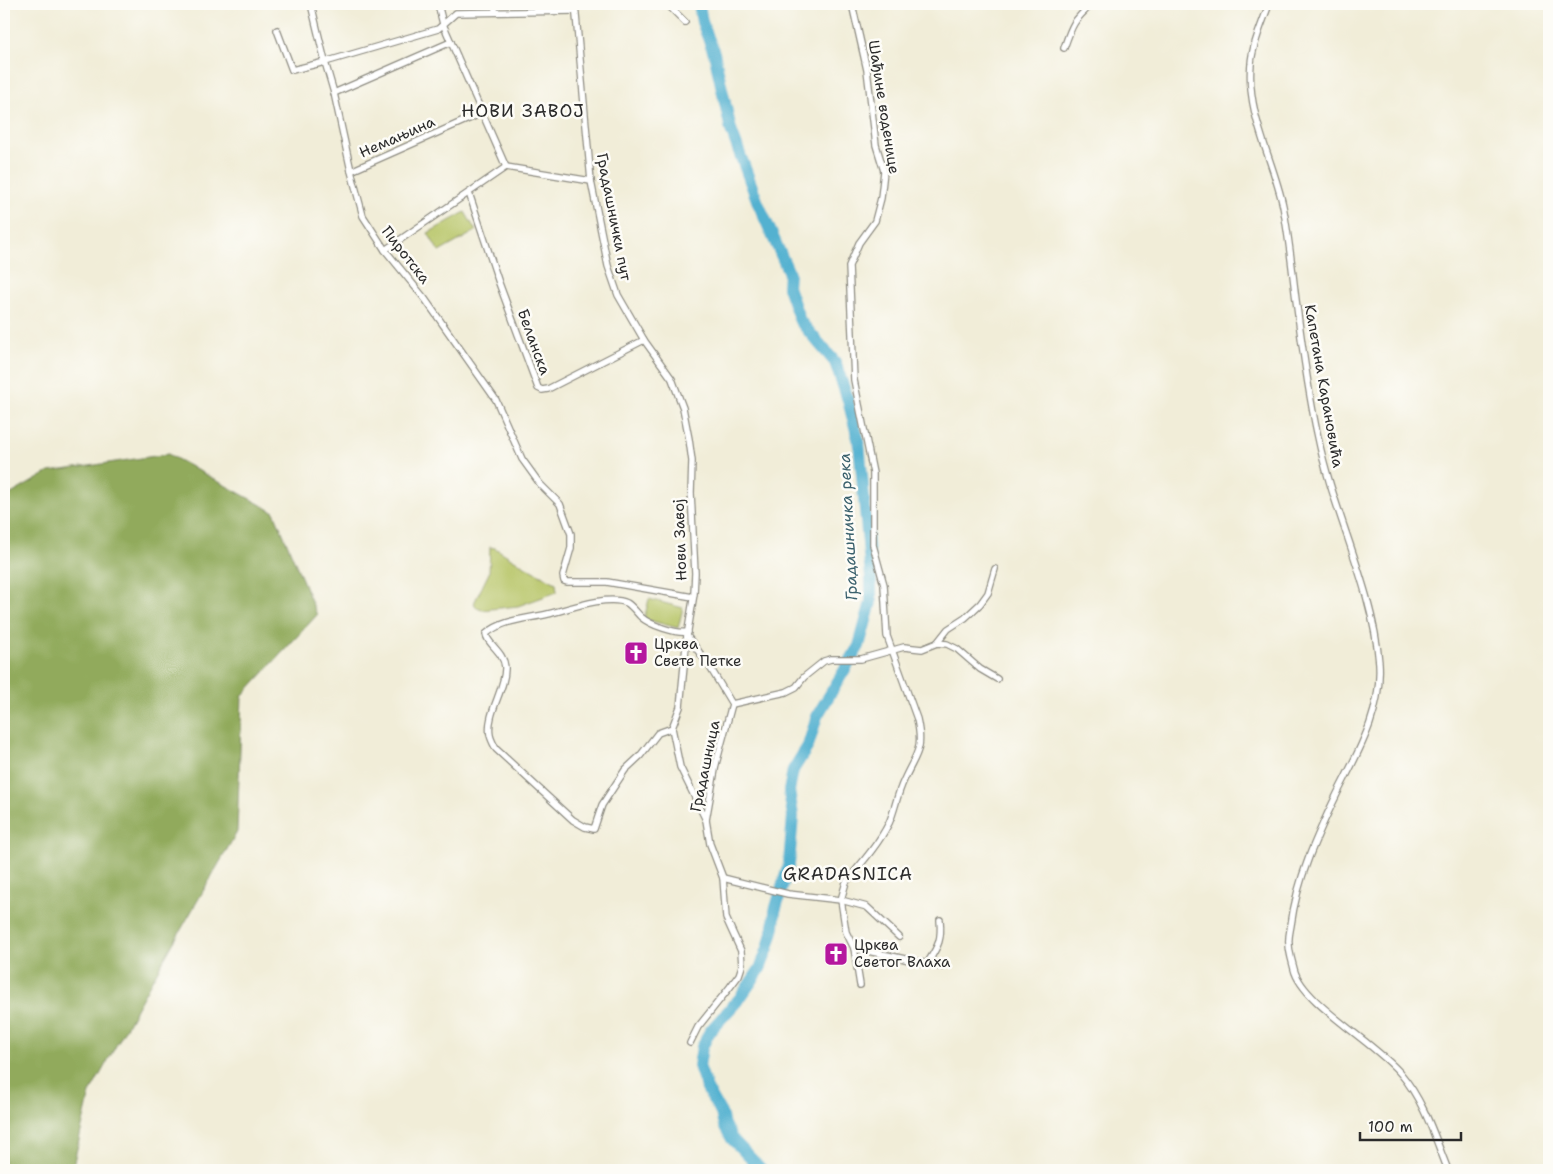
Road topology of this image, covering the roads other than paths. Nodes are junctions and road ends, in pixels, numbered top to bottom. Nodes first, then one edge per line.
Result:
1 (311, 4) edge
2 (438, 4) edge
3 (495, 4) edge
4 (580, 4) edge
5 (667, 4) edge
6 (852, 4) edge
7 (1092, 4) edge
8 (1269, 4) edge
9 (575, 6) edge
10 (495, 12) junction
11 (685, 22) dead end
12 (443, 24) junction
13 (277, 30) dead end
14 (451, 42) junction
15 (1064, 48) dead end
16 (325, 62) junction
17 (334, 93) junction
18 (482, 113) junction
19 (506, 168) junction
20 (351, 171) junction
21 (591, 181) junction
22 (469, 193) junction
23 (385, 250) junction
24 (644, 340) junction
25 (691, 477) joint
26 (995, 569) dead end
27 (693, 598) junction
28 (687, 634) junction
29 (937, 643) junction
30 (893, 651) junction
31 (997, 679) dead end
32 (732, 704) junction
33 (672, 728) junction
34 (706, 820) junction
35 (723, 878) junction
36 (841, 900) junction
37 (940, 920) dead end
38 (899, 937) dead end
39 (854, 948) junction
40 (927, 964) junction
41 (942, 967) dead end
42 (860, 985) dead end
43 (690, 1043) dead end
44 (1448, 1170) edge

1 - 16 street, Пиротска
2 - 12 street
3 - 10 street
4 - 9 street
5 - 11 street
6 - 30 street, Шађине воденице
7 - 15 street
8 - 44 street, Капетана Карановића
9 - 10 street
9 - 21 street, Градашнички пут
10 - 12 street
12 - 14 street
12 - 16 street
13 - 16 street
14 - 17 street
14 - 18 street
16 - 17 street, Пиротска
17 - 20 street, Пиротска
18 - 19 street
18 - 20 street, Немањина
19 - 21 street
19 - 22 street
20 - 23 street, Пиротска
21 - 24 street, Градашнички пут
22 - 23 street
22 - 24 street, Беланска
23 - 27 street, Пиротска
24 - 25 street, Градашнички пут
25 - 27 street, Нови Завој
26 - 29 street
27 - 28 street, Нови Завој
28 - 32 street, Градашница
28 - 33 street
28 - 33 street
29 - 30 street
29 - 31 street
30 - 32 street
30 - 36 street
32 - 34 street, Градашница
33 - 34 street
34 - 35 street, Градашница
35 - 36 street
35 - 43 street, Градашница
36 - 38 street
36 - 39 street
37 - 40 street
39 - 40 street
39 - 42 street
40 - 41 street

